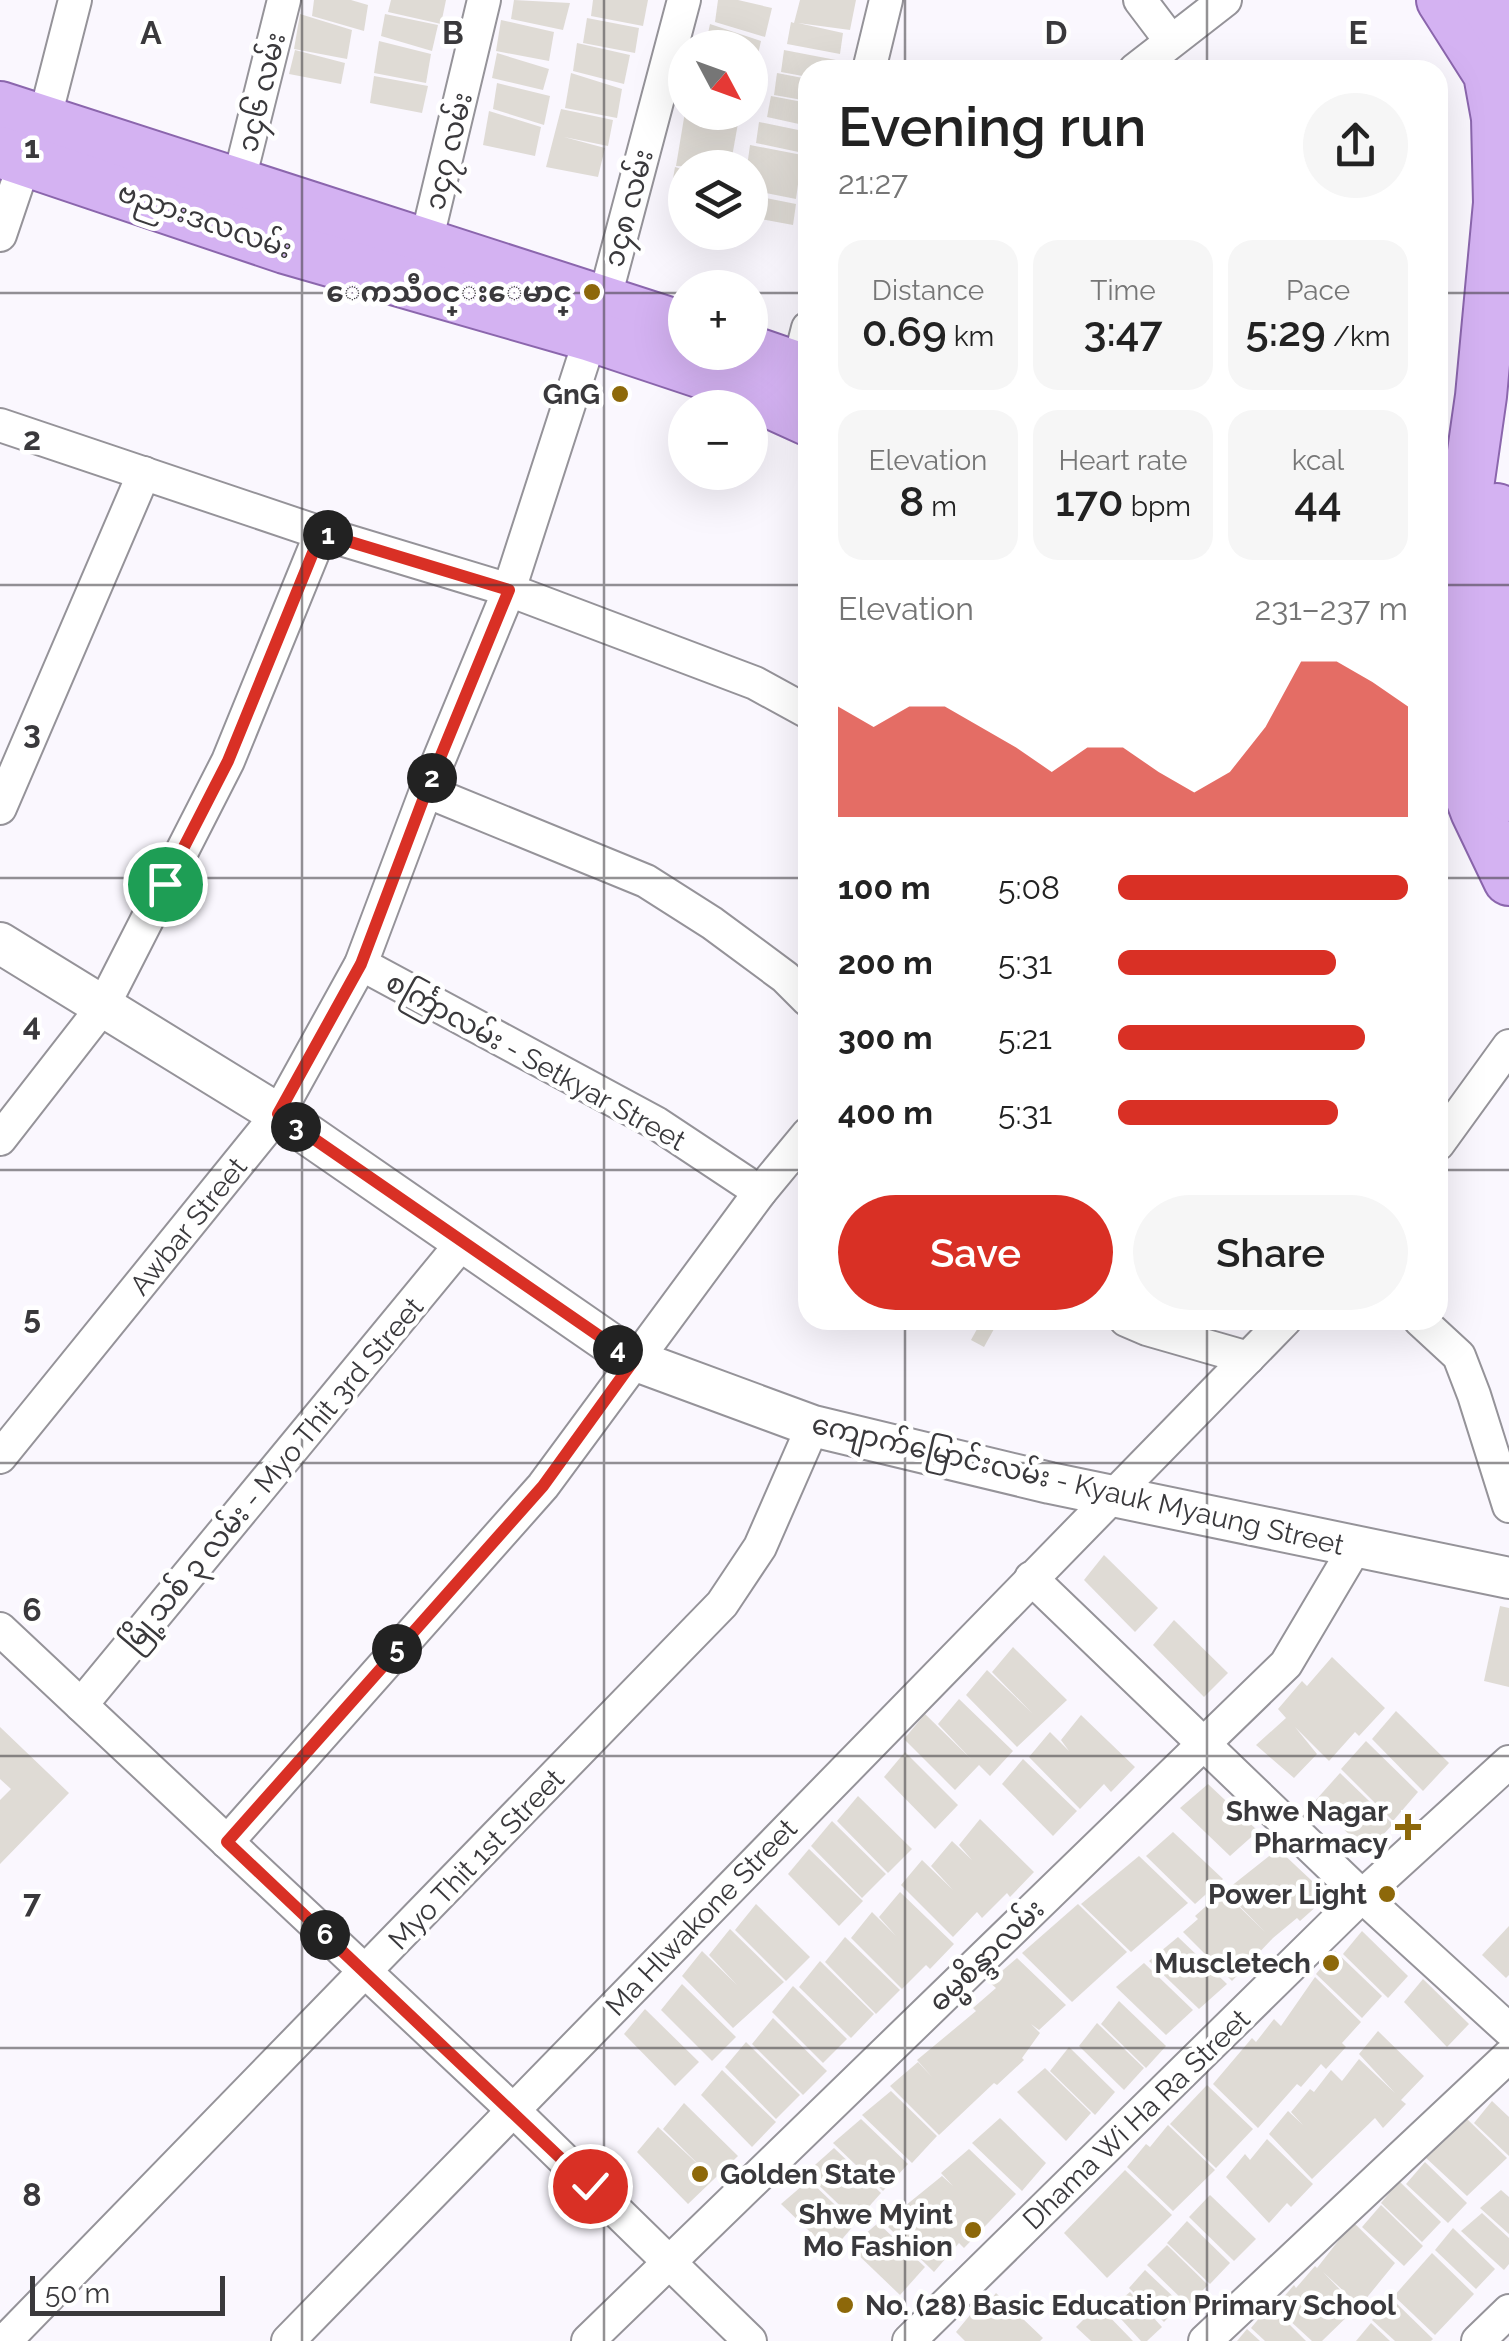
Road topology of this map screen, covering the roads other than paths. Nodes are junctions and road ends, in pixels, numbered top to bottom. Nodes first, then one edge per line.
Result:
1 (75, 0) edge
2 (284, 0) edge
3 (484, 0) edge
4 (684, 0) edge
5 (886, 0) edge
6 (1140, 0) edge
7 (1225, 0) edge
8 (1442, 0) edge
9 (1483, 0) edge
10 (1171, 42) junction
11 (871, 60) edge
12 (1147, 60) edge
13 (1502, 60) edge
14 (17, 135) edge
15 (238, 184) junction
16 (0, 234) edge
17 (420, 265) junction
18 (597, 318) junction
19 (668, 326) edge
20 (768, 352) edge
21 (798, 355) edge
22 (1509, 414) edge
23 (798, 415) edge
24 (0, 424) edge
25 (144, 474) junction
26 (1502, 532) edge
27 (321, 533) junction
28 (509, 590) junction
29 (1448, 626) edge
30 (1448, 679) edge
31 (798, 706) edge
32 (1475, 786) edge
33 (426, 792) junction
34 (0, 808) edge
35 (1509, 880) edge
36 (0, 944) edge
37 (361, 964) junction
38 (798, 990) edge
39 (102, 1008) junction
40 (1509, 1046) edge
41 (278, 1114) junction
42 (1448, 1130) edge
43 (0, 1138) edge
44 (798, 1146) edge
45 (760, 1192) junction
46 (463, 1242) junction
47 (1148, 1330) edge
48 (1275, 1330) edge
49 (1431, 1330) edge
50 (1248, 1358) junction
51 (634, 1360) junction
52 (813, 1426) junction
53 (0, 1457) edge
54 (1115, 1496) junction
55 (1509, 1506) edge
56 (1356, 1546) junction
57 (1031, 1578) junction
58 (1509, 1578) edge
59 (0, 1628) edge
60 (82, 1705) junction
61 (1206, 1743) junction
62 (1509, 1762) edge
63 (227, 1842) junction
64 (1362, 1896) junction
65 (365, 1972) junction
66 (1509, 2030) edge
67 (1509, 2056) edge
68 (513, 2110) junction
69 (668, 2261) junction
70 (1509, 2311) edge
71 (6, 2330) edge
72 (288, 2341) edge
73 (588, 2341) edge
74 (750, 2341) edge
75 (909, 2341) edge
76 (1204, 2341) edge
77 (1478, 2341) edge

1 - 14 street
2 - 15 street, ၁၄၆ လမ်း
3 - 17 street, ၁၄၇ လမ်း
4 - 18 street, ၁၄၈ လမ်း
5 - 11 street
6 - 10 street
7 - 10 street
8 - 13 main road
9 - 13 main road
10 - 12 street
13 - 29 main road
14 - 15 main road, ဗညားဒလလမ်း
14 - 16 street
14 - 17 main road, ဗညားဒလလမ်း
15 - 17 main road, ဗညားဒလလမ်း
17 - 18 main road, ဗညားဒလလမ်း
18 - 19 main road, ဗညားဒလလမ်း
18 - 23 main road, ဗညားဒလလမ်း
18 - 28 street, ၁၄၈ လမ်း
20 - 21 main road
22 - 26 main road
24 - 25 street
25 - 27 street
25 - 34 street
26 - 32 main road
27 - 28 street
27 - 39 street
28 - 31 street
28 - 33 street, Awbar Street
30 - 32 main road
32 - 35 main road
33 - 37 street, Awbar Street
33 - 38 street
36 - 39 street, ကျောက်မြောင်းလမ်း - Kyauk Myaung Street
37 - 41 street, Awbar Street
37 - 45 street, စင်္ကြာလမ်း - Setkyar Street
39 - 41 street, ကျောက်မြောင်းလမ်း - Kyauk Myaung Street
39 - 43 street
40 - 42 street
41 - 46 street, ကျောက်မြောင်းလမ်း - Kyauk Myaung Street
41 - 53 street, Awbar Street
44 - 45 street
45 - 51 street
46 - 51 street, ကျောက်မြောင်းလမ်း - Kyauk Myaung Street
46 - 60 street, မြို့သစ် ၃ လမ်း - Myo Thit 3rd Street
47 - 50 street
48 - 50 street, Ma Hlwakone Street
49 - 55 street
50 - 54 street, Ma Hlwakone Street
51 - 52 street, ကျောက်မြောင်းလမ်း - Kyauk Myaung Street
51 - 63 street
52 - 54 street, ကျောက်မြောင်းလမ်း - Kyauk Myaung Street
52 - 65 street, Myo Thit 1st Street
54 - 56 street, ကျောက်မြောင်းလမ်း - Kyauk Myaung Street
54 - 57 street, Ma Hlwakone Street
56 - 58 street, ကျောက်မြောင်းလမ်း - Kyauk Myaung Street
56 - 61 street, ဓမ္မစိန္ဒာလမ်း
57 - 61 street
57 - 68 street, Ma Hlwakone Street
59 - 60 street
60 - 63 street
61 - 64 street
61 - 69 street, ဓမ္မစိန္ဒာလမ်း
62 - 64 street, Dhama Wi Ha Ra Street
63 - 65 street
64 - 66 street
64 - 75 street, Dhama Wi Ha Ra Street
65 - 68 street
65 - 71 street, Myo Thit 1st Street
67 - 76 street
68 - 69 street
68 - 72 street, Ma Hlwakone Street
69 - 73 street, ဓမ္မစိန္ဒာလမ်း
69 - 74 street
70 - 77 street

